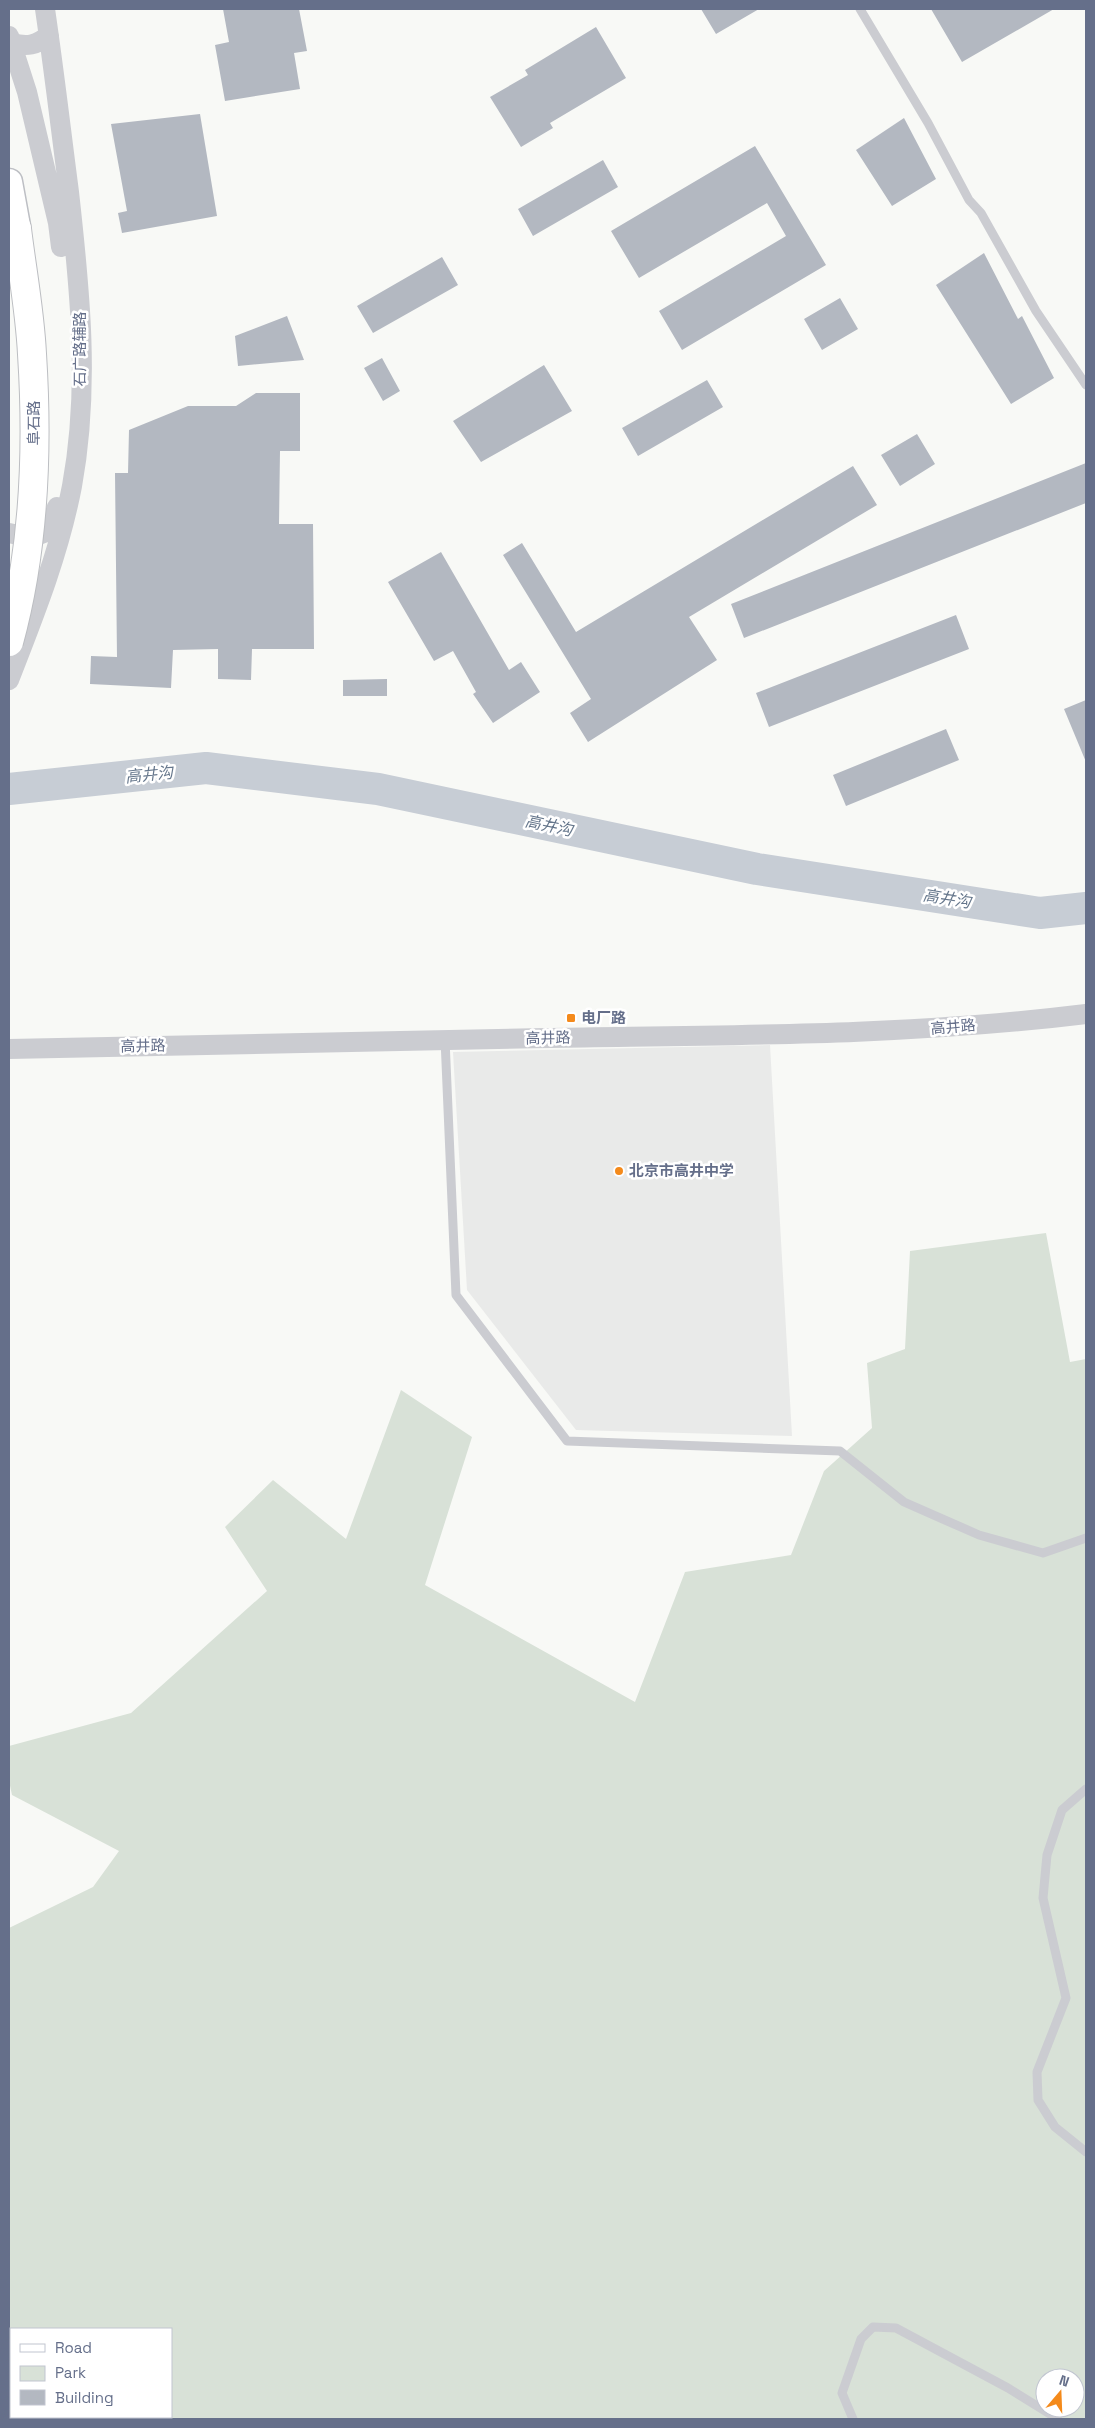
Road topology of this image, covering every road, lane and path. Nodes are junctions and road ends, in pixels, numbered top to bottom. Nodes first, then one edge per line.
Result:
1 (45, 9) edge
2 (860, 9) edge
3 (49, 35) junction
4 (10, 39) edge
5 (9, 182) edge
6 (13, 216) edge
7 (1086, 385) edge
8 (9, 533) edge
9 (9, 642) edge
10 (9, 680) edge
11 (1086, 1014) edge
12 (445, 1040) junction
13 (9, 1049) edge
14 (1086, 1538) edge
15 (1086, 1790) edge
16 (1086, 2152) edge
17 (852, 2419) edge
18 (1058, 2419) edge

1 - 3 street, 石广路辅路
2 - 7 lane
3 - 4 street
3 - 10 street, 石广路辅路
4 - 8 street, 石广路辅路
5 - 6 main road
6 - 9 highway, 阜石路, bridge
11 - 12 street, 高井路
12 - 13 street, 高井路
12 - 14 lane
15 - 16 lane
17 - 18 lane

